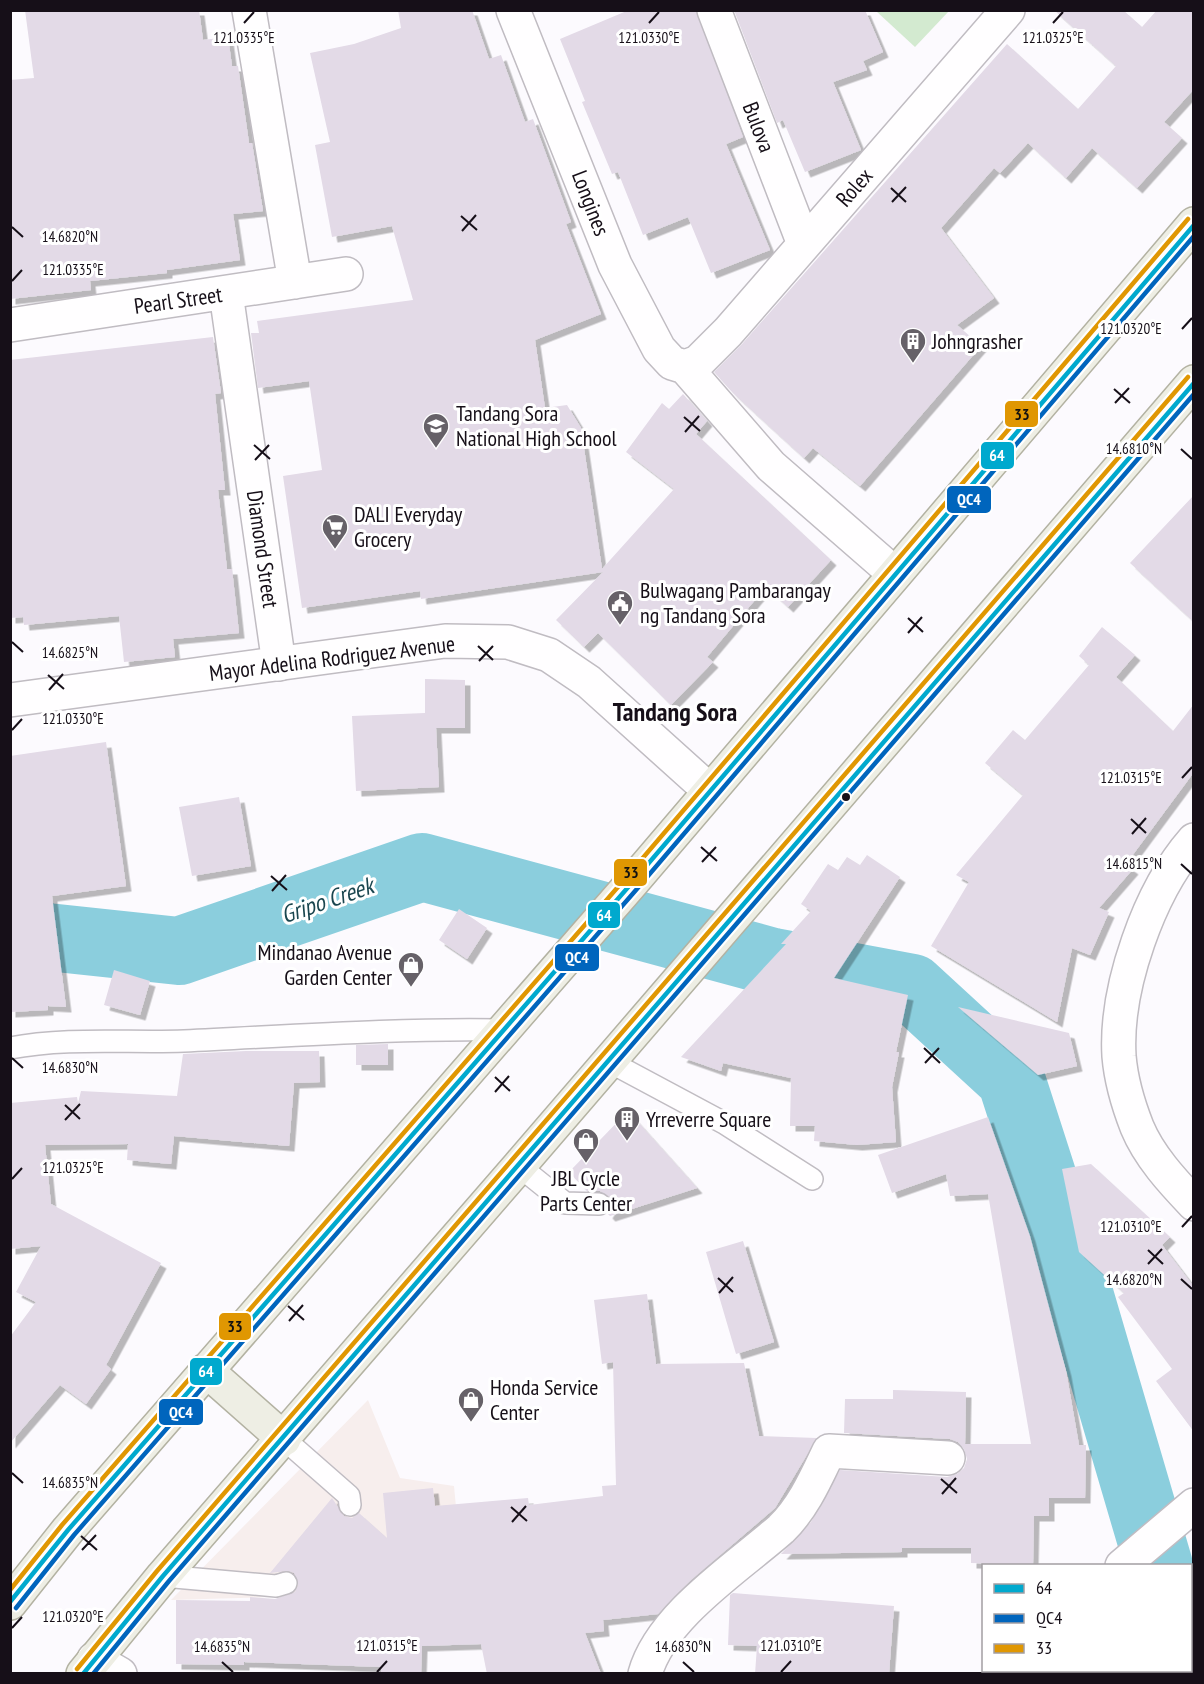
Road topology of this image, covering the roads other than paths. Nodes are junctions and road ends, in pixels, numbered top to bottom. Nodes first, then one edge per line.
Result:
1 (249, 10) edge
2 (513, 10) edge
3 (714, 10) edge
4 (1008, 10) edge
5 (1194, 224) edge
6 (804, 244) junction
7 (346, 274) dead end
8 (295, 282) junction
9 (226, 293) junction
10 (10, 325) edge
11 (692, 364) junction
12 (1194, 382) edge
13 (895, 574) junction
14 (279, 664) junction
15 (10, 700) edge
16 (710, 791) junction
17 (1194, 840) edge
18 (503, 1030) junction
19 (10, 1048) edge
20 (610, 1062) junction
21 (519, 1166) junction
22 (812, 1179) dead end
23 (599, 1204) dead end
24 (1194, 1204) edge
25 (206, 1370) junction
26 (284, 1439) junction
27 (948, 1458) dead end
28 (350, 1505) dead end
29 (1187, 1510) edge
30 (1124, 1564) edge
31 (163, 1576) junction
32 (286, 1583) dead end
33 (10, 1603) edge
34 (99, 1669) edge
35 (645, 1674) edge

1 - 8 street
2 - 11 street, Longines
3 - 6 street, Bulova
4 - 6 street, Rolex
5 - 13 main road
6 - 11 street, Rolex
7 - 8 street, Pearl Street
8 - 9 street, Pearl Street
9 - 10 street, Pearl Street
9 - 14 street, Diamond Street
11 - 13 street, Longines
12 - 20 main road
13 - 16 main road
14 - 15 street, Mayor Adelina Rodriguez Avenue
14 - 16 street, Mayor Adelina Rodriguez Avenue
16 - 18 main road
17 - 24 street
18 - 19 lane
18 - 25 main road
20 - 21 main road
20 - 22 lane
21 - 23 lane
21 - 26 main road
25 - 26 main road
25 - 33 main road
26 - 28 lane
26 - 31 main road
27 - 35 street
29 - 30 street
31 - 32 lane
31 - 34 main road

